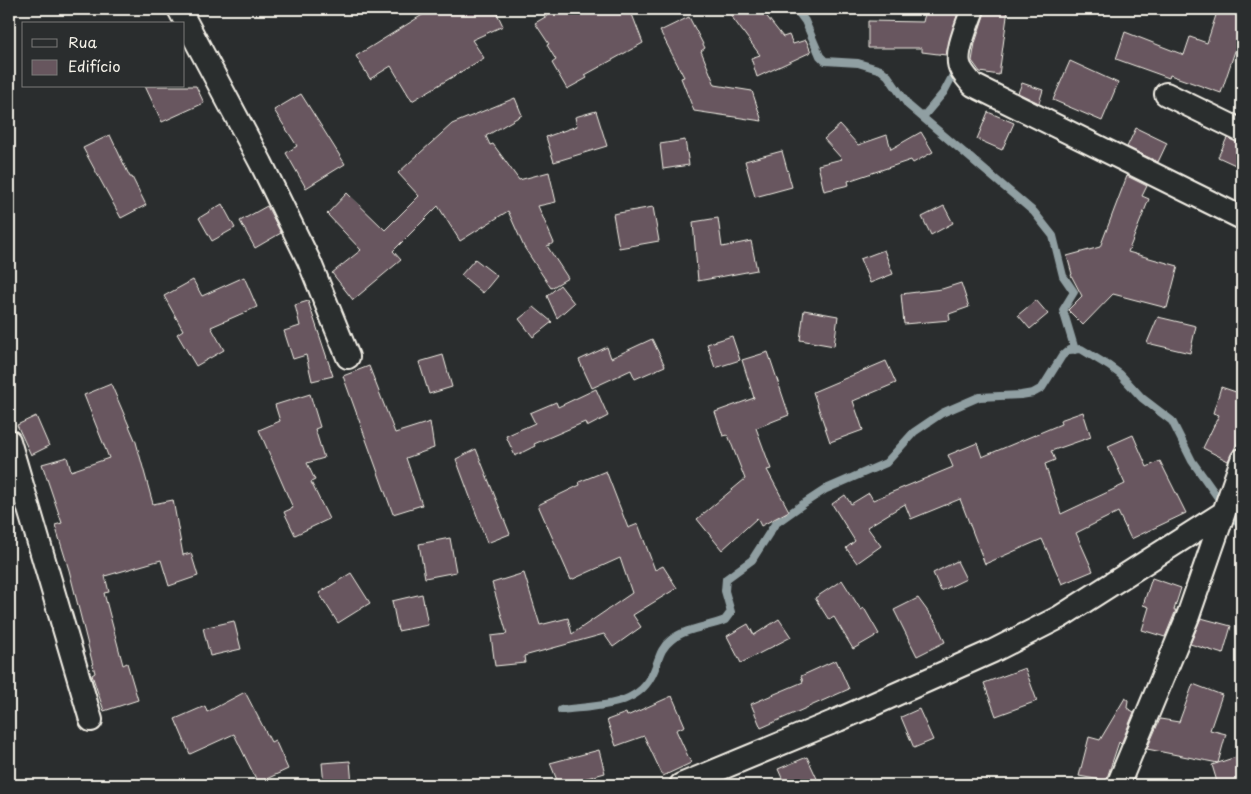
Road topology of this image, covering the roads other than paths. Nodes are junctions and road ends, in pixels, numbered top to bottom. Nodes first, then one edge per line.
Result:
1 (179, 9) edge
2 (973, 9) edge
3 (1166, 94) dead end
4 (1242, 131) edge
5 (1242, 218) edge
6 (348, 357) dead end
7 (9, 441) edge
8 (1242, 460) edge
9 (1223, 513) junction
10 (91, 720) dead end
11 (681, 785) edge
12 (1118, 785) edge

1 - 6 street
2 - 5 street
3 - 4 street
7 - 10 street
8 - 9 street
9 - 11 street
9 - 12 street

